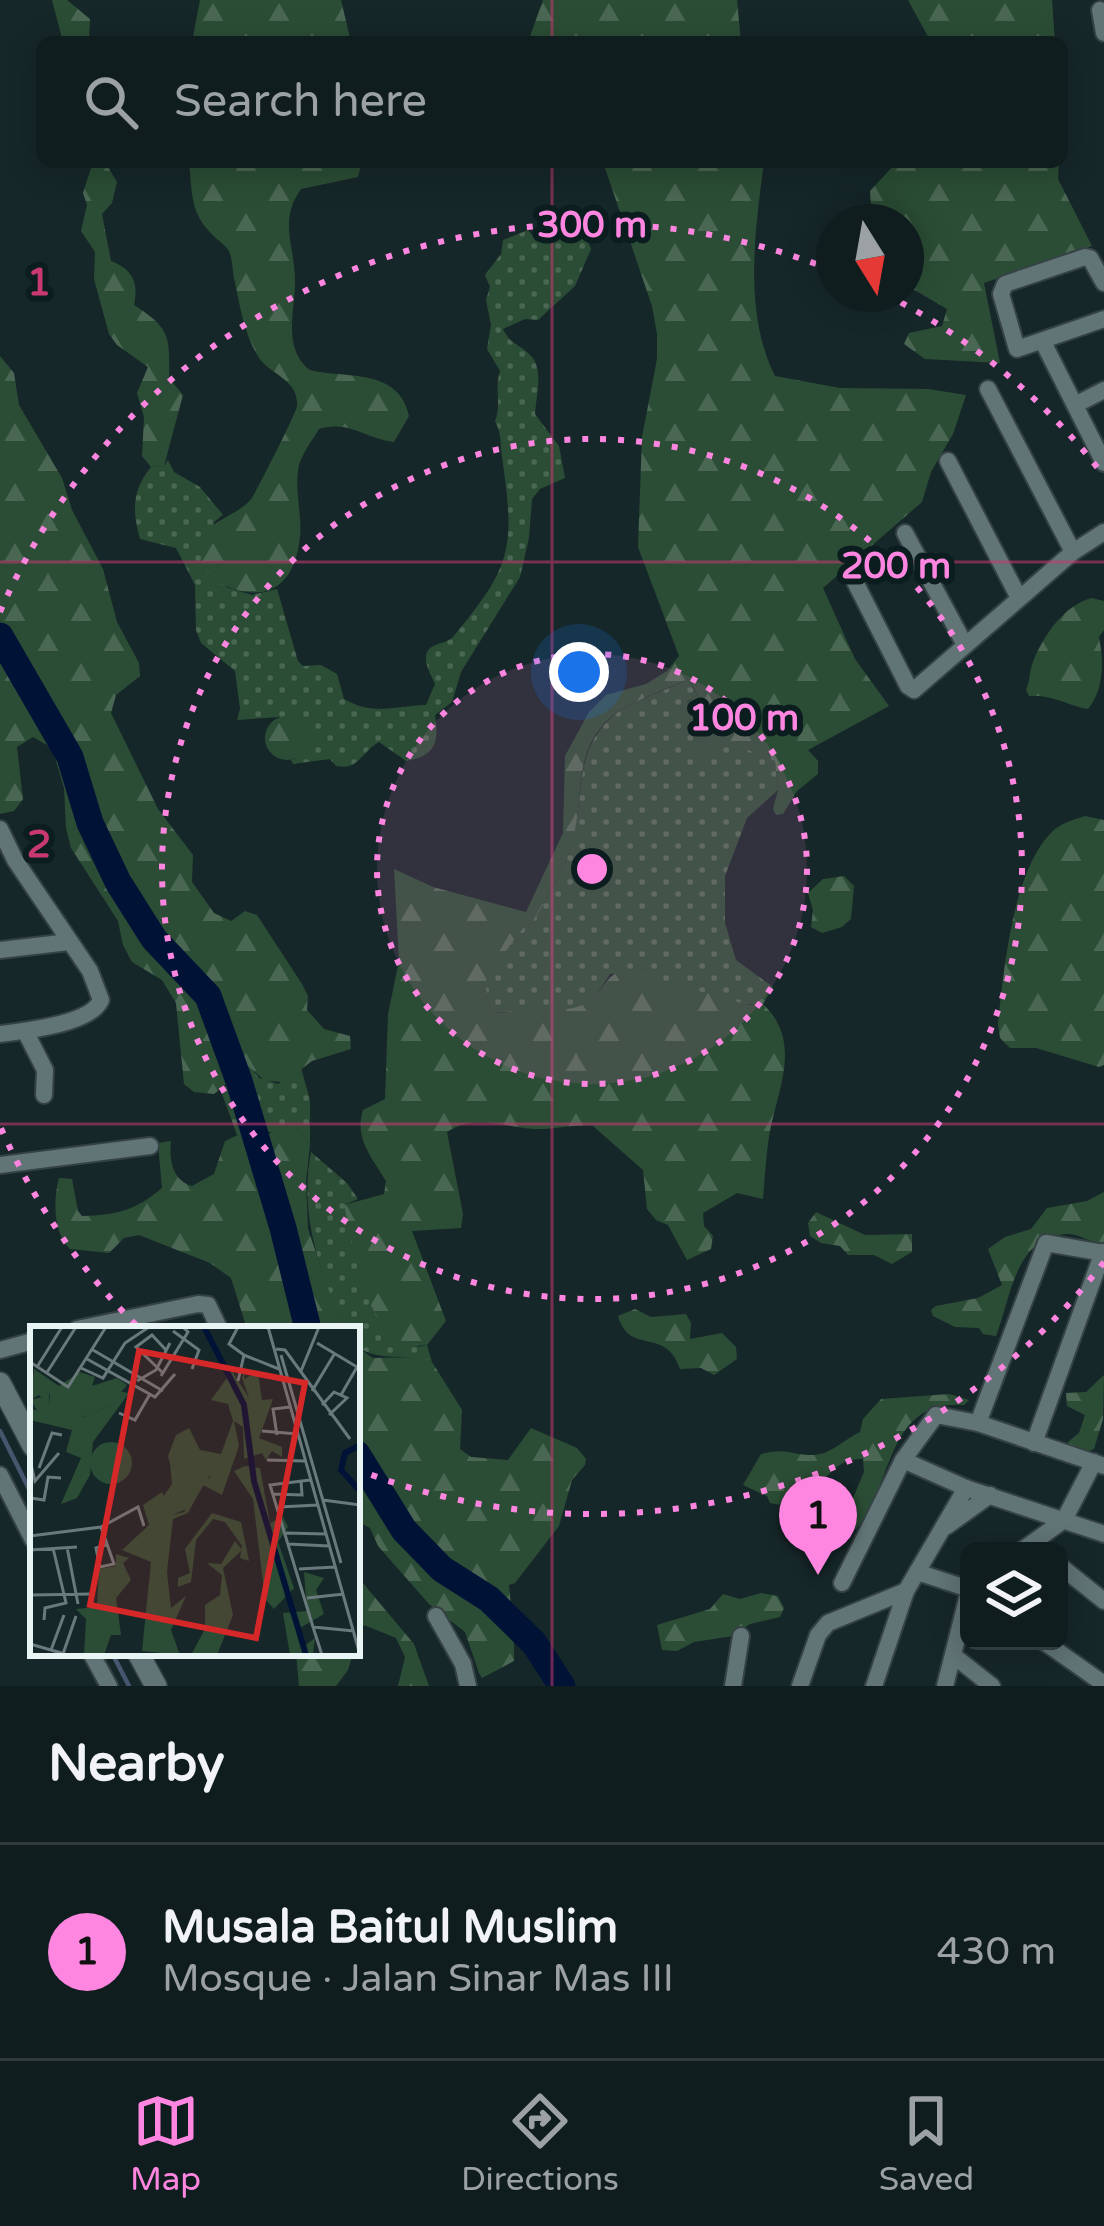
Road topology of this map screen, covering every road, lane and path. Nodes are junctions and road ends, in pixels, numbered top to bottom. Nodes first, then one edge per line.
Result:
1 (1100, 10) dead end
2 (1104, 33) edge
3 (1104, 283) edge
4 (1104, 320) edge
5 (1042, 342) junction
6 (988, 389) dead end
7 (1104, 390) edge
8 (1075, 405) junction
9 (948, 461) dead end
10 (1104, 464) edge
11 (1104, 532) edge
12 (905, 533) dead end
13 (1073, 552) junction
14 (853, 578) dead end
15 (1019, 598) junction
16 (965, 645) junction
17 (0, 830) edge
18 (8, 862) edge
19 (69, 942) junction
20 (0, 950) edge
21 (25, 1031) junction
22 (0, 1034) edge
23 (44, 1095) dead end
24 (150, 1146) dead end
25 (0, 1165) edge
26 (1103, 1252) edge
27 (116, 1324) edge
28 (218, 1326) dead end
29 (30, 1342) edge
30 (0, 1350) edge
31 (0, 1383) edge
32 (978, 1423) junction
33 (30, 1440) edge
34 (1034, 1443) junction
35 (903, 1460) junction
36 (1099, 1464) edge
37 (0, 1474) edge
38 (966, 1488) junction
39 (990, 1496) junction
40 (1064, 1520) junction
41 (942, 1530) junction
42 (30, 1534) edge
43 (1104, 1534) edge
44 (1038, 1542) edge
45 (917, 1572) junction
46 (1068, 1572) edge
47 (842, 1583) dead end
48 (960, 1587) edge
49 (906, 1591) junction
50 (1104, 1601) edge
51 (436, 1616) dead end
52 (960, 1630) edge
53 (742, 1636) dead end
54 (1055, 1650) edge
55 (93, 1656) edge
56 (140, 1656) edge
57 (954, 1656) junction
58 (1104, 1684) edge
59 (109, 1686) edge
60 (156, 1686) edge
61 (468, 1686) edge
62 (733, 1686) edge
63 (800, 1686) edge
64 (874, 1686) edge
65 (945, 1686) edge
66 (992, 1686) edge

1 - 2 street
3 - 5 street
4 - 5 street
5 - 8 street
6 - 13 street
7 - 8 street
8 - 10 street
9 - 15 street
11 - 13 street
12 - 16 street
13 - 15 street
14 - 16 street
15 - 16 street
17 - 18 street
18 - 19 street
19 - 20 street
19 - 21 street
21 - 22 street
21 - 23 street
24 - 25 street
26 - 32 street
26 - 34 street
27 - 28 street
29 - 30 street
31 - 33 street
32 - 34 street
32 - 35 street
34 - 36 street
35 - 38 street
35 - 47 street
36 - 40 street
37 - 42 street
38 - 39 street
38 - 41 street
39 - 40 street
39 - 41 street
40 - 43 street
40 - 44 street
41 - 45 street
45 - 48 street
45 - 49 street
46 - 50 street
49 - 63 street
49 - 64 street
51 - 61 street
52 - 57 street
53 - 62 street
54 - 58 street
55 - 59 street
56 - 60 street
57 - 65 street
57 - 66 street

